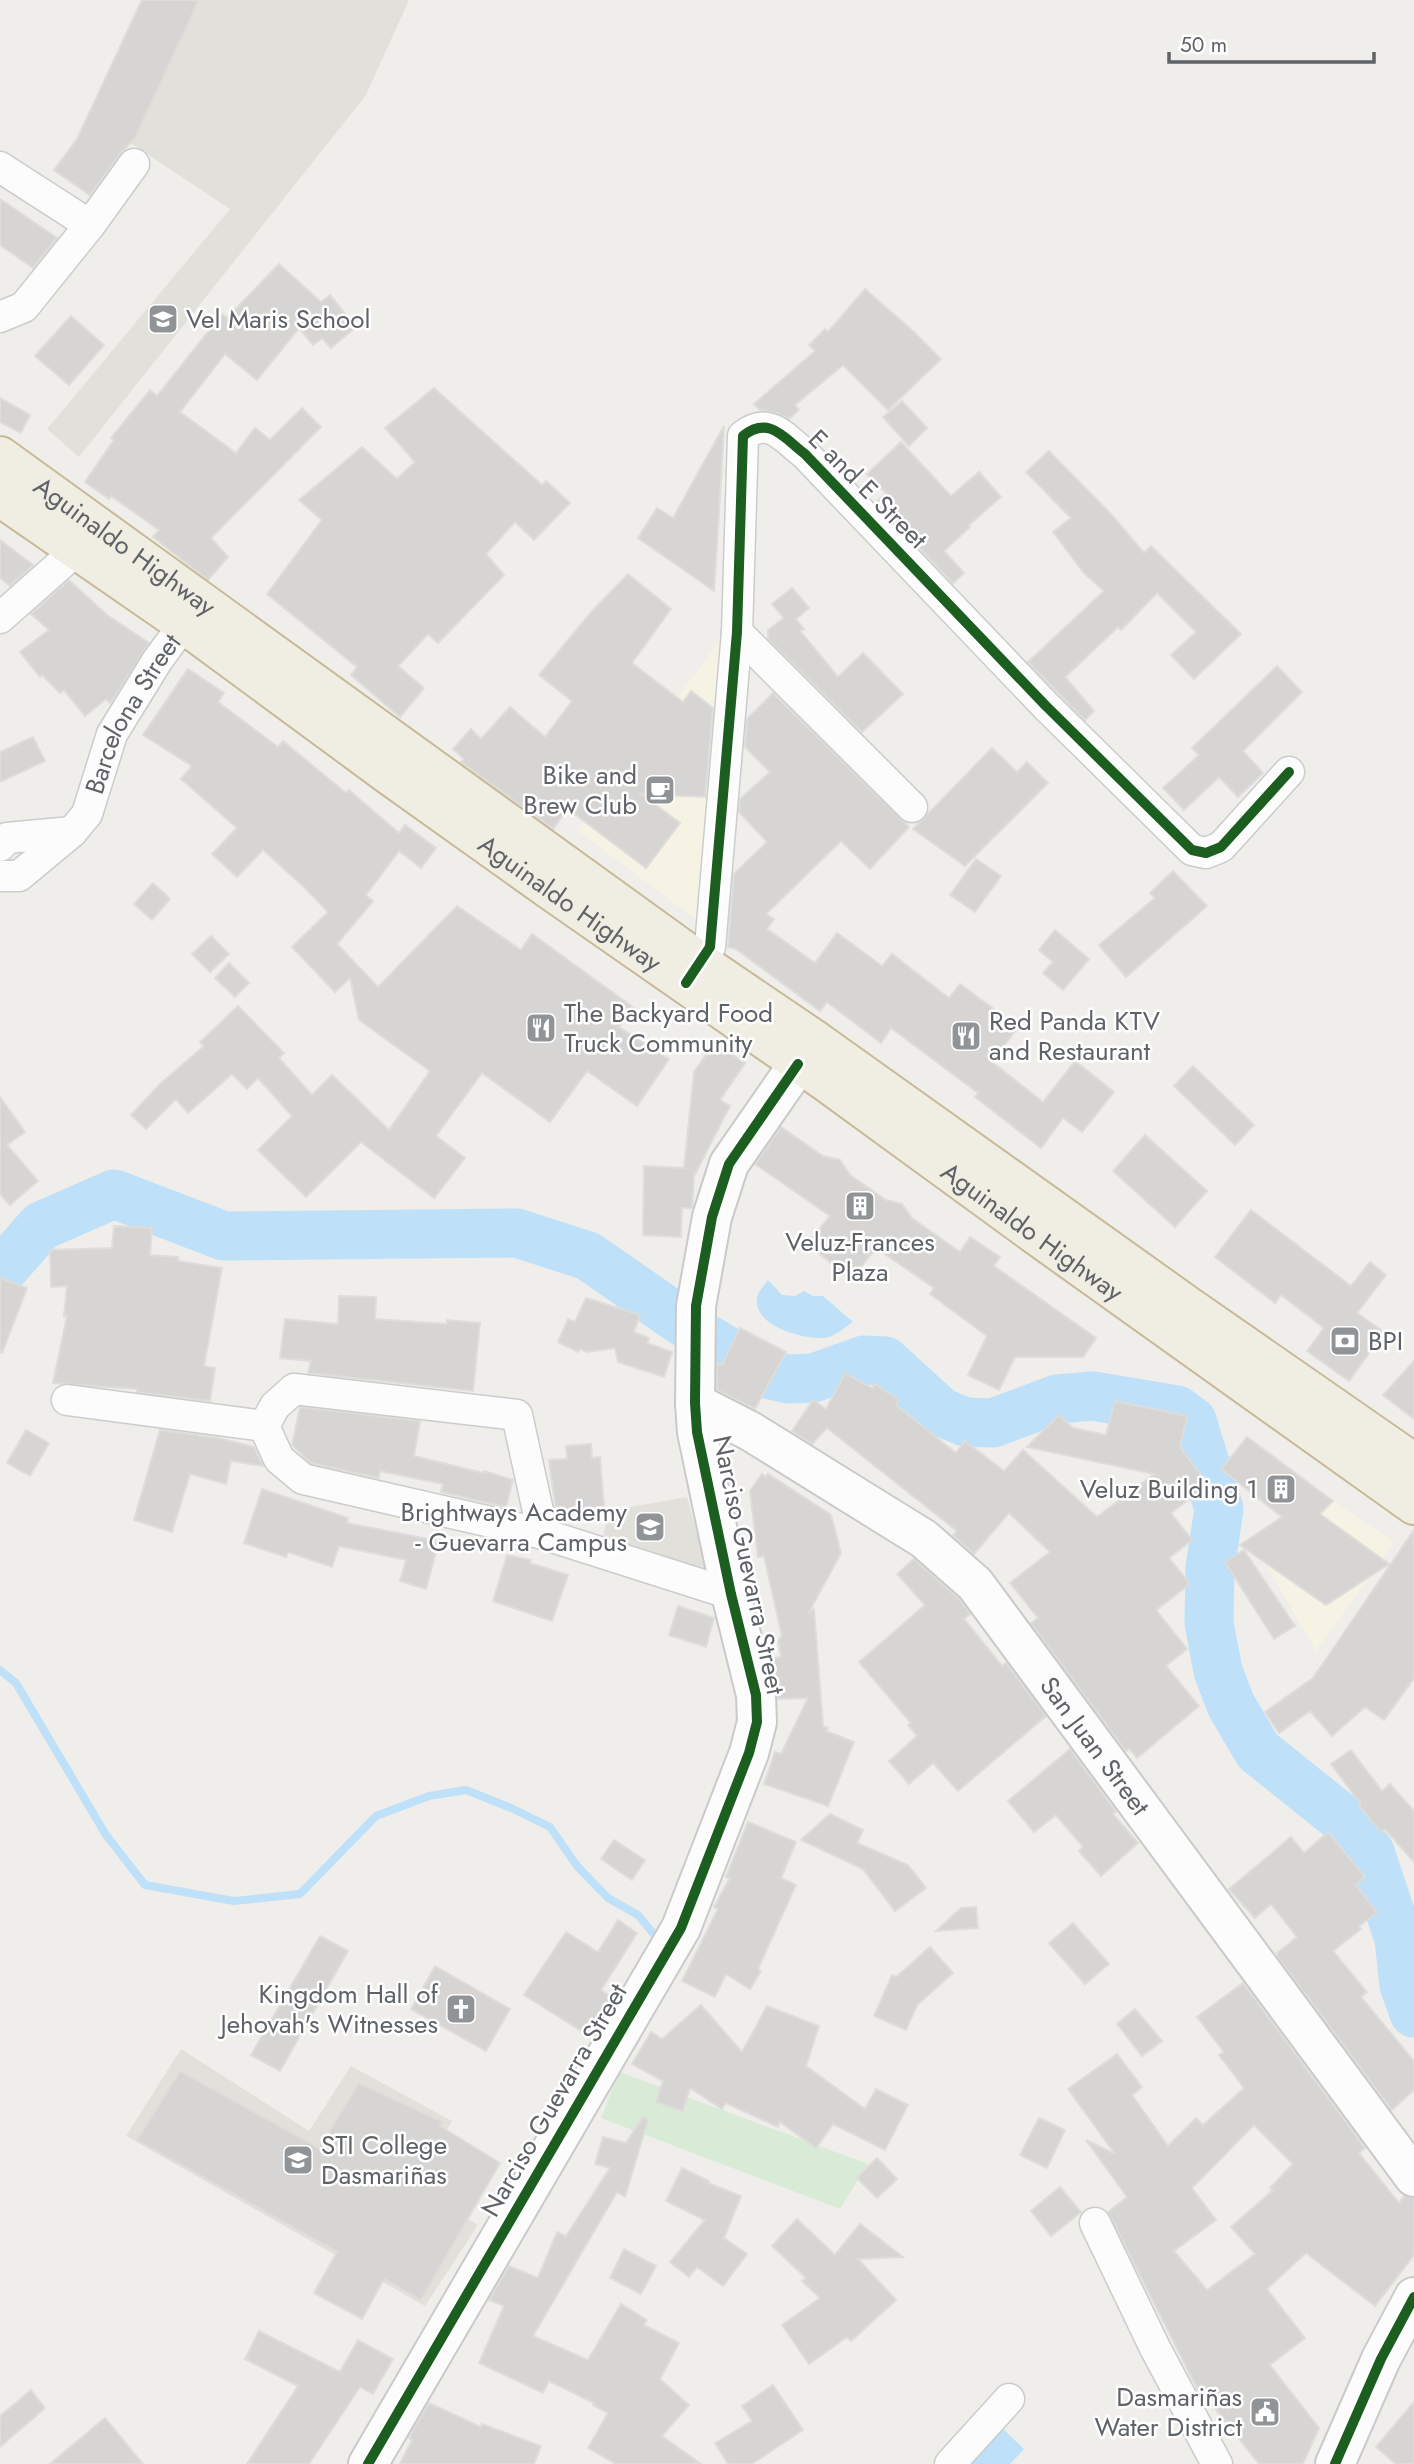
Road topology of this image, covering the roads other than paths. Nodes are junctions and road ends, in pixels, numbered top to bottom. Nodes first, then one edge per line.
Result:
1 (134, 164) dead end
2 (0, 167) edge
3 (90, 225) junction
4 (0, 317) edge
5 (0, 456) edge
6 (0, 497) edge
7 (78, 549) junction
8 (196, 614) junction
9 (0, 618) edge
10 (737, 632) junction
11 (1289, 772) dead end
12 (912, 807) dead end
13 (72, 832) junction
14 (0, 846) edge
15 (0, 876) edge
16 (693, 973) junction
17 (807, 1052) junction
18 (68, 1400) dead end
19 (695, 1403) junction
20 (264, 1426) junction
21 (1414, 1463) edge
22 (1414, 1505) edge
23 (543, 1534) junction
24 (731, 1594) junction
25 (1414, 2177) edge
26 (1095, 2223) dead end
27 (1414, 2297) edge
28 (1009, 2399) dead end
29 (368, 2464) edge
30 (950, 2464) edge
31 (1217, 2464) edge
32 (1335, 2464) edge

1 - 3 street
2 - 3 street
3 - 4 street
5 - 8 highway, Aguinaldo Highway
6 - 7 highway, Aguinaldo Highway
7 - 8 highway, Aguinaldo Highway
7 - 9 street
8 - 13 street, Barcelona Street
8 - 16 highway, Aguinaldo Highway
10 - 11 street, E and E Street
10 - 12 street
10 - 16 street, E and E Street
13 - 14 street
13 - 15 street, Barcelona Street
16 - 17 highway, Aguinaldo Highway
17 - 19 street, Narciso Guevarra Street
17 - 21 highway, Aguinaldo Highway
17 - 22 highway, Aguinaldo Highway
18 - 20 street
19 - 24 street, Narciso Guevarra Street
19 - 25 street, San Juan Street
20 - 23 street
20 - 23 street
23 - 24 street
24 - 29 street, Narciso Guevarra Street
26 - 31 street
27 - 32 street
28 - 30 street

